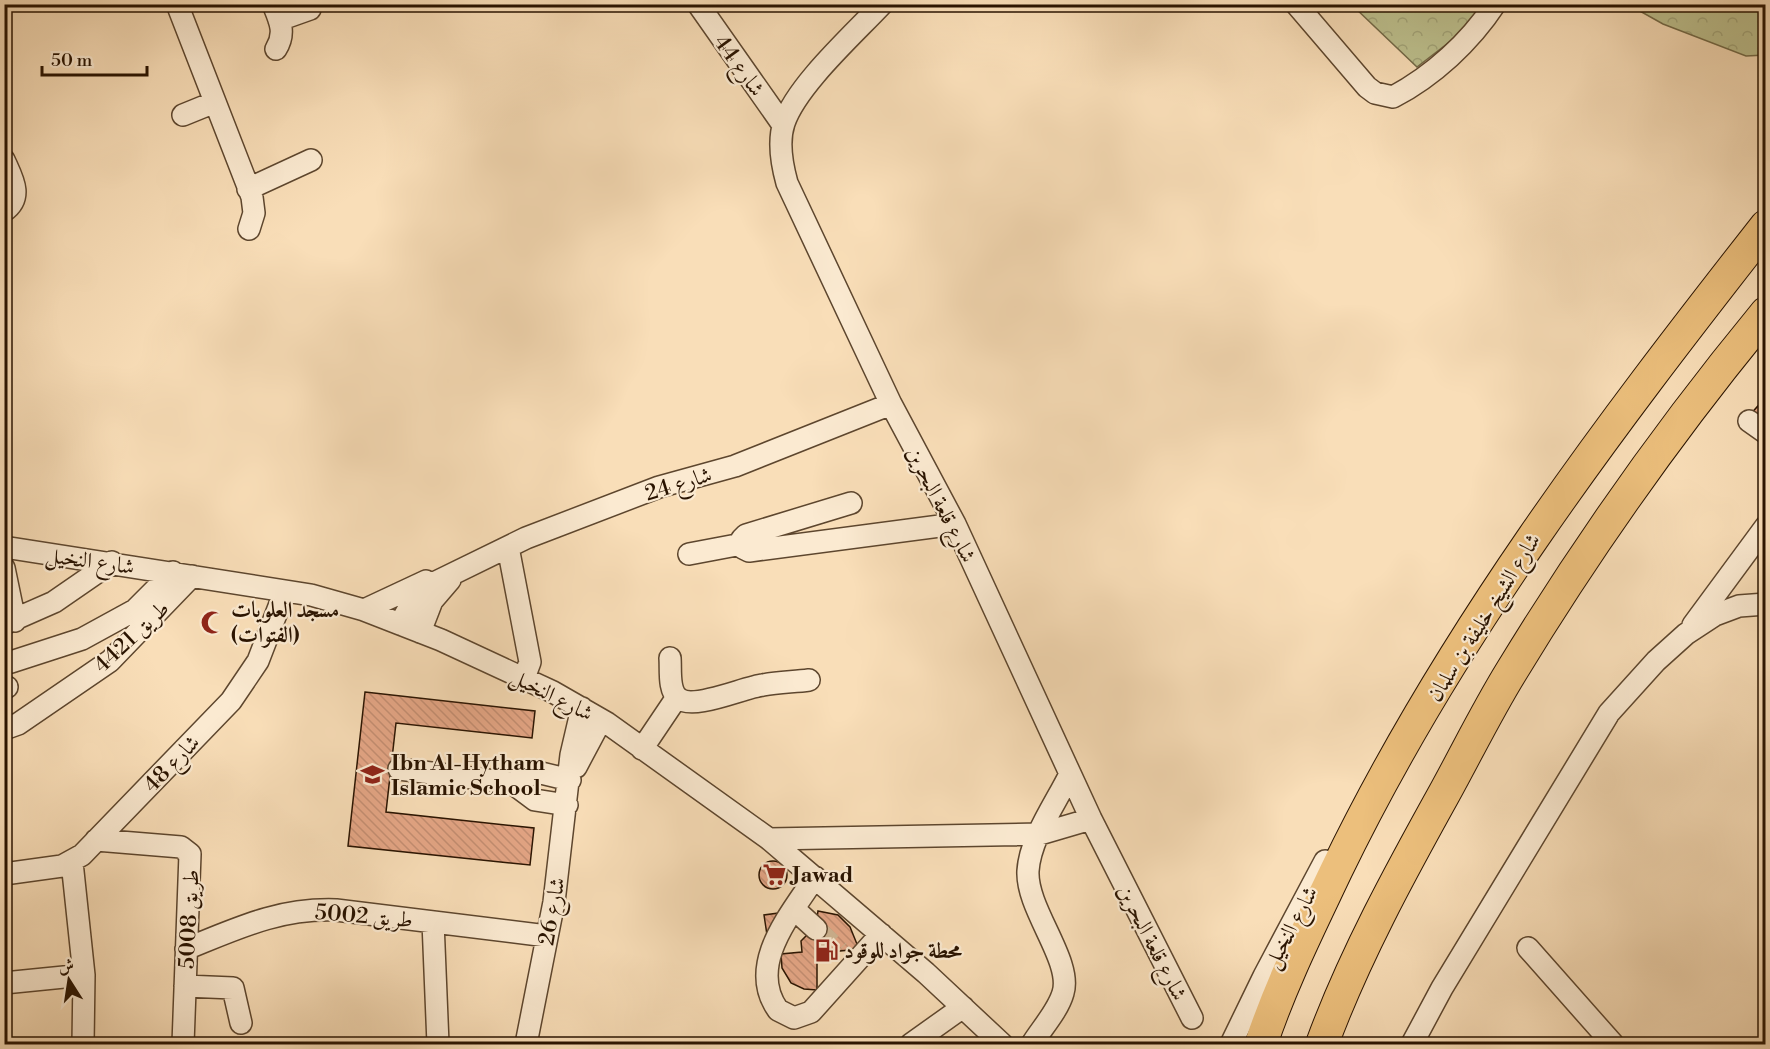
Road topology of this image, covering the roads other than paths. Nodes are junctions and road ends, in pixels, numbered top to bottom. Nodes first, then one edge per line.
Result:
1 (177, 4) edge
2 (698, 4) edge
3 (882, 4) edge
4 (1296, 4) edge
5 (1495, 4) edge
6 (310, 9) dead end
7 (276, 12) edge
8 (276, 49) dead end
9 (215, 102) junction
10 (183, 115) dead end
11 (783, 125) junction
12 (4, 160) edge
13 (311, 160) dead end
14 (248, 189) junction
15 (4, 211) edge
16 (1766, 226) edge
17 (249, 229) dead end
18 (1766, 313) edge
19 (891, 404) junction
20 (851, 503) dead end
21 (955, 524) junction
22 (1766, 526) edge
23 (742, 543) junction
24 (4, 547) edge
25 (508, 547) junction
26 (689, 554) dead end
27 (112, 562) junction
28 (466, 567) junction
29 (4, 568) edge
30 (183, 574) junction
31 (285, 591) junction
32 (1766, 604) edge
33 (364, 610) junction
34 (10, 623) edge
35 (410, 628) junction
36 (1686, 634) junction
37 (670, 658) dead end
38 (11, 662) dead end
39 (524, 678) junction
40 (809, 680) dead end
41 (676, 697) junction
42 (582, 708) junction
43 (601, 720) junction
44 (4, 729) edge
45 (642, 749) junction
46 (399, 769) dead end
47 (1070, 774) junction
48 (571, 778) junction
49 (512, 783) junction
50 (567, 805) junction
51 (1362, 818) junction
52 (1091, 819) junction
53 (1040, 834) junction
54 (769, 839) junction
55 (96, 840) junction
56 (72, 862) junction
57 (1400, 873) junction
58 (4, 874) edge
59 (815, 877) junction
60 (794, 909) junction
61 (434, 922) junction
62 (816, 929) tunnel mouth
63 (881, 934) junction
64 (547, 936) junction
65 (1528, 948) dead end
66 (186, 949) junction
67 (84, 975) junction
68 (4, 983) edge
69 (185, 986) junction
70 (1277, 996) junction
71 (963, 1007) junction
72 (1192, 1018) dead end
73 (241, 1023) dead end
74 (83, 1044) edge
75 (183, 1044) edge
76 (438, 1044) edge
77 (526, 1044) edge
78 (911, 1044) edge
79 (1002, 1044) edge
80 (1032, 1044) edge
81 (1231, 1044) edge
82 (1255, 1044) edge
83 (1261, 1044) edge
84 (1322, 1044) edge
85 (1342, 1044) edge
86 (1412, 1044) edge
87 (1613, 1044) edge

1 - 9 street
2 - 11 street, شارع 44
3 - 11 street, شارع قلعة البحرين
4 - 5 street
6 - 7 street
7 - 8 street
9 - 10 street
9 - 14 street
11 - 19 street, شارع قلعة البحرين
12 - 15 street
13 - 14 street
14 - 17 street
16 - 51 highway, شارع الشيخ خليفة بن سلمان
18 - 57 highway
19 - 21 street, شارع قلعة البحرين
19 - 25 street, شارع 24
20 - 23 street
21 - 23 street
21 - 47 street, شارع قلعة البحرين
22 - 36 street
23 - 26 street
24 - 27 street, شارع النخيل
25 - 28 street, شارع 24
25 - 39 street
27 - 30 street, شارع النخيل
27 - 34 street
28 - 33 street
28 - 35 street, شارع 24
29 - 34 street
30 - 31 street, شارع النخيل
30 - 38 street
30 - 44 street, طريق 4421
31 - 33 street, شارع النخيل
31 - 55 street, شارع 48
32 - 36 street
33 - 35 street, شارع النخيل
35 - 39 street, شارع النخيل
36 - 86 street
37 - 41 street
39 - 42 street, شارع النخيل
40 - 41 street
41 - 45 street
42 - 43 street, شارع النخيل
42 - 48 street, شارع 26
43 - 45 street, شارع النخيل
43 - 48 street, شارع 26
45 - 54 street, شارع النخيل
46 - 49 street
47 - 52 street, شارع قلعة البحرين
47 - 53 street
48 - 49 street
48 - 50 street, شارع 26
49 - 50 street
50 - 64 street, شارع 26
51 - 70 highway, شارع الشيخ خليفة بن سلمان
51 - 81 street, شارع النخيل
52 - 53 street
52 - 72 street, شارع قلعة البحرين
53 - 54 street
53 - 80 street
54 - 59 street, شارع النخيل
55 - 56 street, شارع 48
55 - 66 street, طريق 5008
56 - 58 street, شارع 48
56 - 67 street
57 - 84 highway
57 - 85 highway
59 - 60 street
59 - 63 street, شارع النخيل
60 - 62 street
60 - 63 street
61 - 64 street, طريق 5002
61 - 66 street, طريق 5002
61 - 76 street
63 - 71 street, شارع النخيل
64 - 77 street, شارع 26
65 - 87 street
66 - 69 street, طريق 5008
67 - 68 street
67 - 74 street
69 - 73 street
69 - 75 street, طريق 5008
70 - 82 highway
70 - 83 highway, شارع الشيخ خليفة بن سلمان
71 - 78 street
71 - 79 street, شارع النخيل

